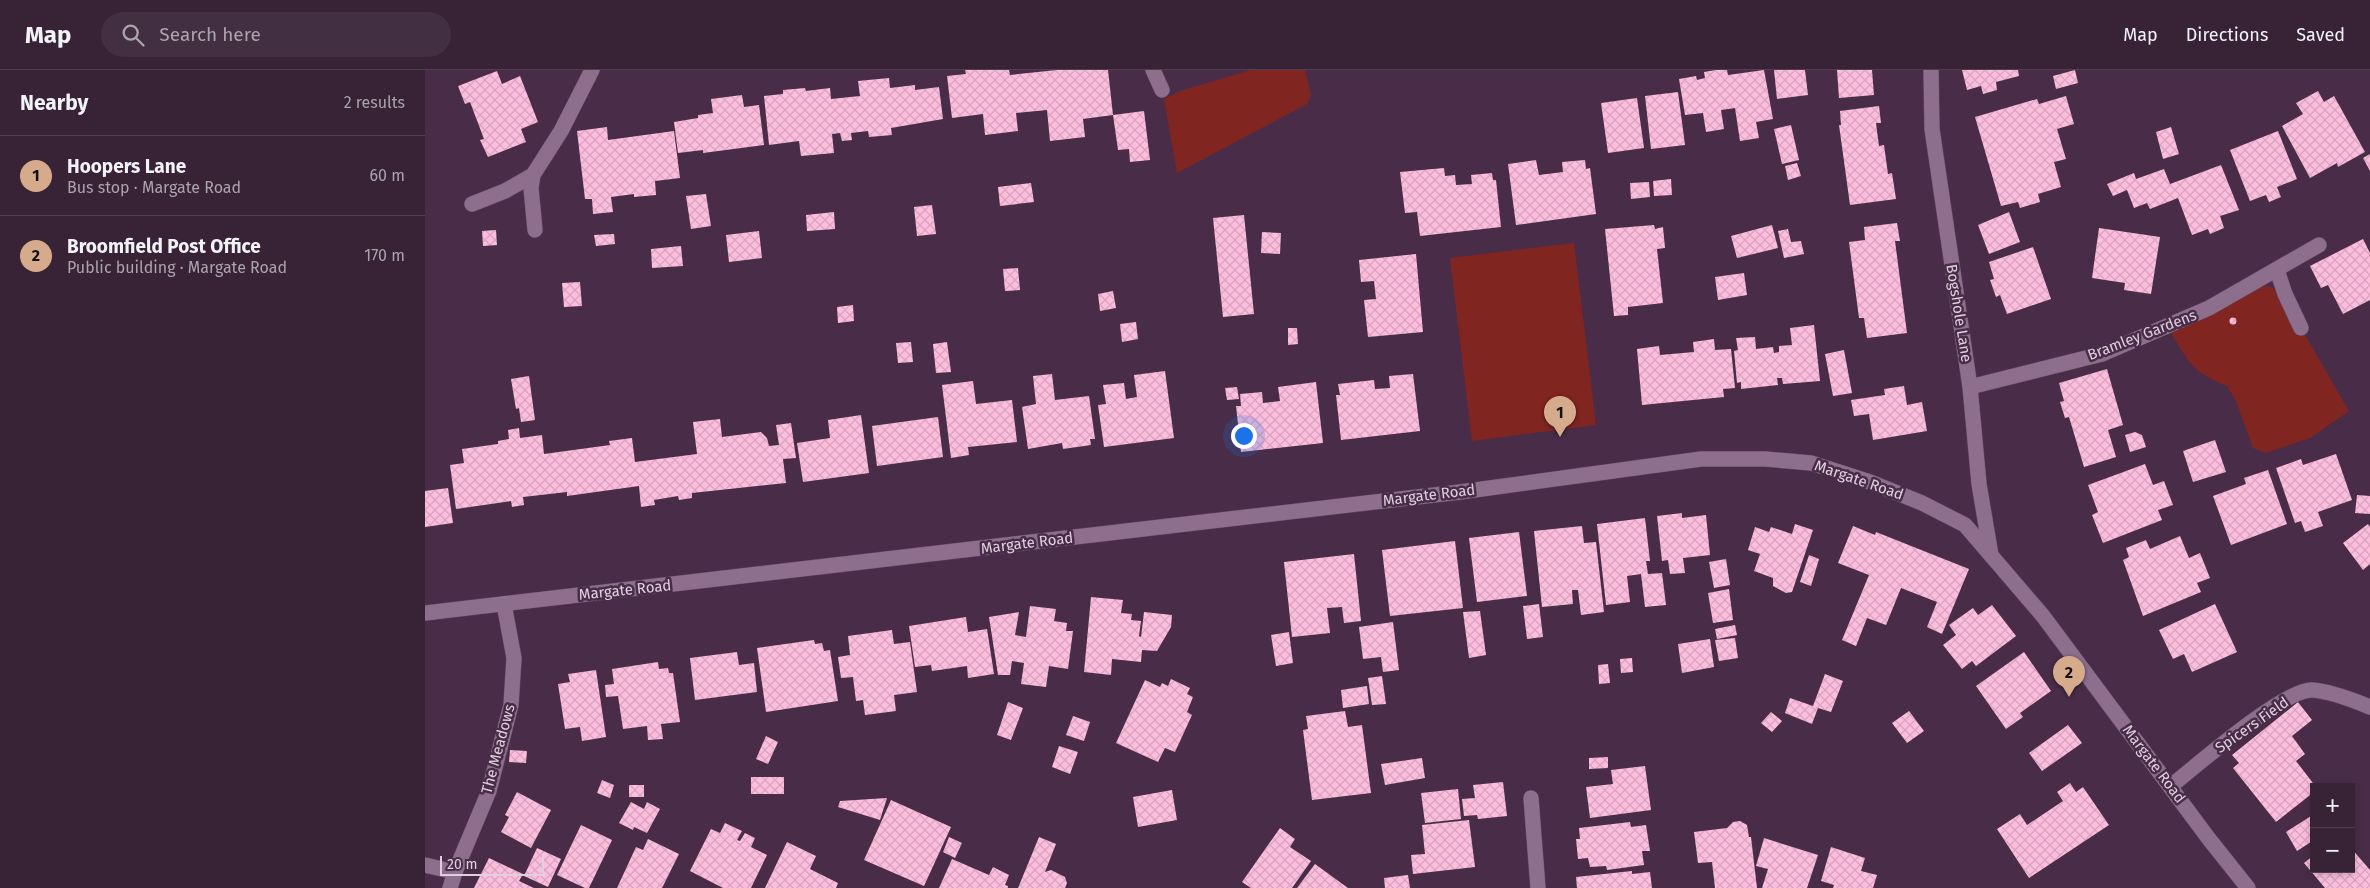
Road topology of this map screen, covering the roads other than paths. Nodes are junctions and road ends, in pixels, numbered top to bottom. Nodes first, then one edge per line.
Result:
1 (592, 70) edge
2 (1153, 70) edge
3 (1931, 70) edge
4 (1162, 90) dead end
5 (533, 175) junction
6 (472, 204) dead end
7 (535, 230) dead end
8 (2319, 245) dead end
9 (2277, 270) junction
10 (2301, 328) dead end
11 (1971, 387) junction
12 (1991, 555) junction
13 (504, 604) junction
14 (425, 614) edge
15 (2370, 708) edge
16 (2171, 786) junction
17 (1531, 798) dead end
18 (425, 865) edge
19 (455, 872) junction
20 (450, 888) edge
21 (1539, 888) edge
22 (2248, 888) edge

1 - 5 street
2 - 4 street
3 - 11 street, Bogshole Lane
5 - 6 street
5 - 7 street
8 - 9 street, Bramley Gardens
9 - 10 street
9 - 11 street, Bramley Gardens
11 - 12 street, Bogshole Lane
12 - 13 street, Margate Road
12 - 16 street, Margate Road
13 - 14 street, Margate Road
13 - 19 street, The Meadows
15 - 16 street, Spicers Field
16 - 22 street, Margate Road
17 - 21 street
18 - 19 street
19 - 20 street, The Meadows

